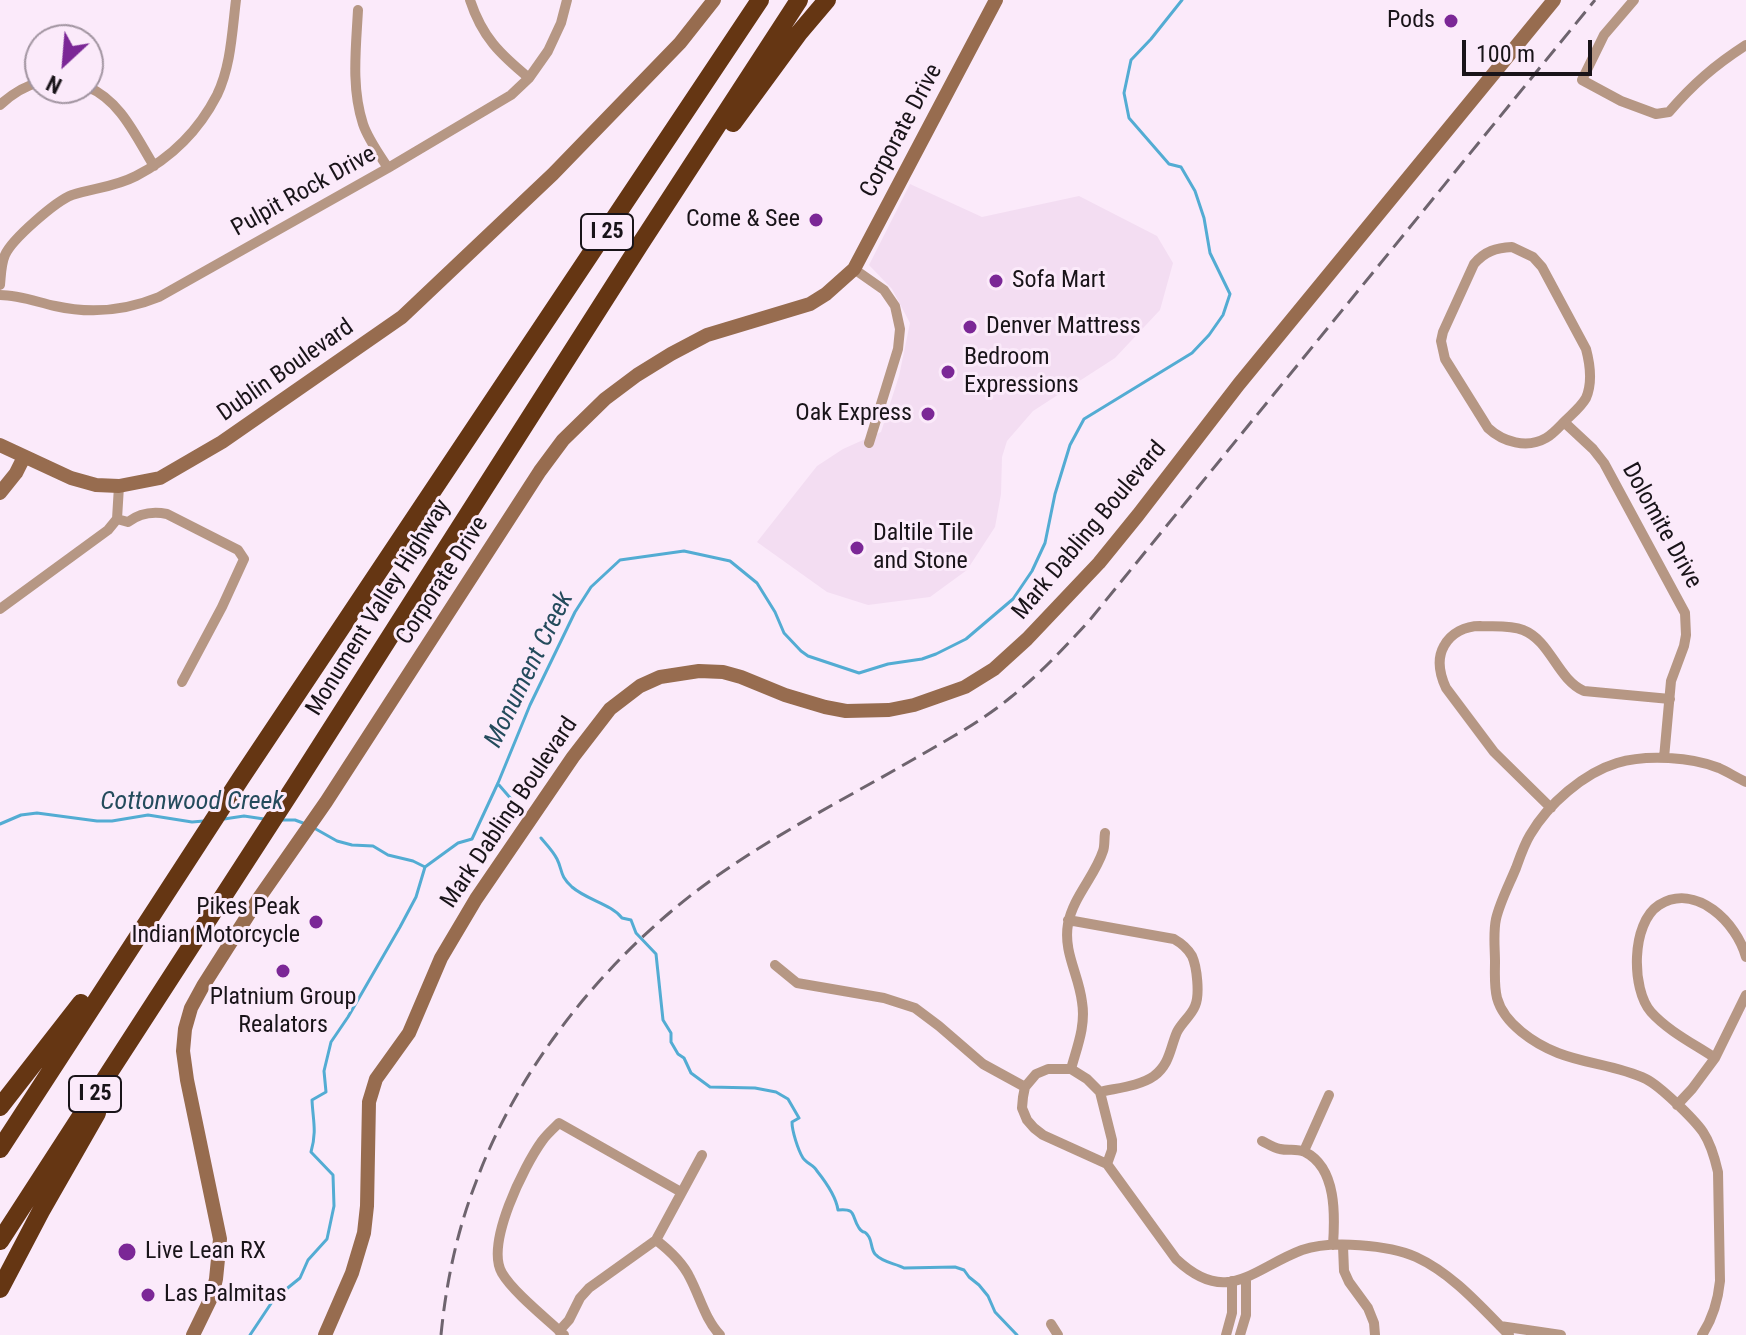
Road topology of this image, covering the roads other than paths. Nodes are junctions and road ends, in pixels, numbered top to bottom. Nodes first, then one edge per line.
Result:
1 (236, 0) edge
2 (470, 0) edge
3 (567, 0) edge
4 (714, 0) edge
5 (760, 0) edge
6 (799, 0) edge
7 (827, 0) edge
8 (996, 0) edge
9 (1554, 0) edge
10 (1634, 0) edge
11 (358, 10) dead end
12 (1746, 45) edge
13 (529, 78) junction
14 (24, 87) edge
15 (104, 96) edge
16 (0, 105) edge
17 (154, 166) junction
18 (388, 168) junction
19 (639, 246) junction
20 (854, 269) junction
21 (0, 285) edge
22 (0, 295) edge
23 (1564, 422) junction
24 (869, 443) dead end
25 (0, 445) edge
26 (24, 457) junction
27 (119, 486) junction
28 (2, 491) edge
29 (117, 519) junction
30 (0, 609) edge
31 (182, 682) dead end
32 (1670, 699) junction
33 (1664, 758) junction
34 (1746, 782) edge
35 (1551, 808) junction
36 (1105, 833) dead end
37 (1068, 920) junction
38 (144, 927) junction
39 (190, 947) junction
40 (1746, 957) edge
41 (775, 965) dead end
42 (1746, 995) edge
43 (1715, 1058) junction
44 (1071, 1069) junction
45 (1025, 1087) junction
46 (1100, 1092) junction
47 (1329, 1095) dead end
48 (1677, 1105) junction
49 (0, 1107) edge
50 (1262, 1141) dead end
51 (0, 1149) edge
52 (1304, 1151) junction
53 (702, 1155) dead end
54 (1107, 1164) junction
55 (681, 1192) junction
56 (656, 1240) junction
57 (0, 1241) edge
58 (1338, 1245) junction
59 (1246, 1278) junction
60 (1232, 1281) junction
61 (0, 1289) edge
62 (1051, 1324) dead end
63 (1500, 1326) junction
64 (561, 1333) edge
65 (193, 1335) edge
66 (325, 1335) edge
67 (720, 1335) edge
68 (1058, 1335) edge
69 (1226, 1335) edge
70 (1240, 1335) edge
71 (1375, 1335) edge
72 (1509, 1335) edge
73 (1561, 1335) edge
74 (1702, 1335) edge

1 - 17 street
2 - 13 street
3 - 13 street, Pulpit Rock Drive
4 - 27 street, Dublin Boulevard
5 - 38 highway, Monument Valley Highway / I 25
6 - 19 highway, Monument Valley Highway / I 25
7 - 19 highway
8 - 20 street, Corporate Drive
9 - 66 street, Mark Dabling Boulevard
10 - 12 street
11 - 18 street
13 - 18 street, Pulpit Rock Drive
14 - 16 street
15 - 17 street
17 - 21 street
18 - 22 street, Pulpit Rock Drive
19 - 39 highway, Monument Valley Highway / I 25
20 - 24 street
20 - 65 street, Corporate Drive
23 - 23 street
23 - 32 street, Dolomite Drive
25 - 26 street, Dublin Boulevard
26 - 27 street, Dublin Boulevard
26 - 28 street
27 - 29 street
29 - 30 street
29 - 31 street
32 - 33 street, Dolomite Drive
32 - 35 street
33 - 34 street
33 - 35 street
35 - 48 street
36 - 37 street
37 - 44 street
37 - 46 street
38 - 49 highway
38 - 51 highway, Monument Valley Highway / I 25
39 - 57 highway, Monument Valley Highway / I 25
39 - 61 highway
40 - 43 street
41 - 45 street
42 - 43 street
43 - 48 street
44 - 45 street
44 - 46 street
45 - 54 street
46 - 54 street
47 - 52 street
48 - 74 street
50 - 52 street
52 - 58 street
53 - 55 street
54 - 60 street
55 - 56 street
55 - 64 street
56 - 64 street
56 - 67 street
58 - 59 street
58 - 63 street
58 - 71 street
59 - 60 street
59 - 70 street
60 - 69 street
62 - 68 street
63 - 72 street
63 - 73 street

